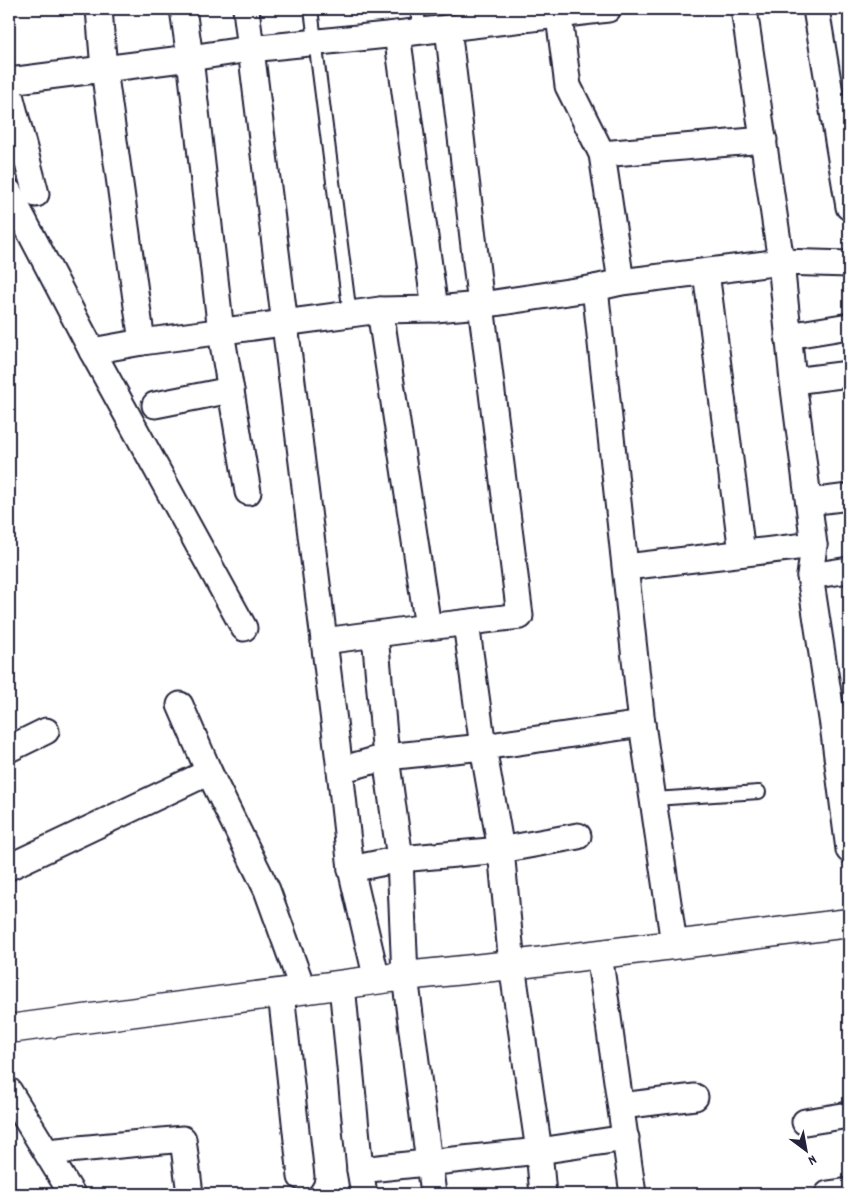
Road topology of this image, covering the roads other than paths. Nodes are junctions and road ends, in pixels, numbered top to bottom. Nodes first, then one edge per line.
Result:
1 (99, 9) edge
2 (183, 9) edge
3 (246, 9) edge
4 (311, 9) edge
5 (608, 9) edge
6 (744, 9) edge
7 (816, 9) edge
8 (558, 12) edge
9 (411, 25) edge
10 (448, 28) junction
11 (314, 43) junction
12 (250, 49) junction
13 (190, 58) junction
14 (104, 69) junction
15 (9, 81) edge
16 (9, 90) edge
17 (764, 140) junction
18 (602, 154) junction
19 (9, 192) edge
20 (36, 194) dead end
21 (849, 207) edge
22 (781, 262) junction
23 (849, 264) edge
24 (706, 272) junction
25 (621, 282) junction
26 (595, 288) junction
27 (480, 305) junction
28 (435, 309) junction
29 (380, 310) junction
30 (350, 315) junction
31 (284, 324) junction
32 (849, 326) edge
33 (221, 332) junction
34 (788, 336) junction
35 (142, 342) junction
36 (92, 351) junction
37 (849, 374) edge
38 (793, 381) junction
39 (231, 390) junction
40 (155, 405) dead end
41 (248, 492) dead end
42 (849, 497) edge
43 (809, 502) junction
44 (814, 545) junction
45 (742, 553) junction
46 (626, 566) junction
47 (849, 570) edge
48 (810, 576) junction
49 (466, 623) junction
50 (428, 627) junction
51 (244, 628) dead end
52 (375, 635) junction
53 (324, 641) junction
54 (180, 705) dead end
55 (642, 724) junction
56 (841, 724) edge
57 (46, 731) dead end
58 (483, 747) junction
59 (9, 749) edge
60 (386, 756) junction
61 (340, 770) junction
62 (209, 772) junction
63 (759, 792) dead end
64 (654, 799) junction
65 (848, 824) edge
66 (578, 836) dead end
67 (502, 850) junction
68 (849, 850) edge
69 (400, 859) junction
70 (9, 867) edge
71 (351, 868) junction
72 (849, 922) edge
73 (674, 944) junction
74 (599, 954) junction
75 (512, 965) junction
76 (405, 976) junction
77 (377, 980) junction
78 (342, 985) junction
79 (292, 991) junction
80 (9, 1029) edge
81 (9, 1090) edge
82 (695, 1097) dead end
83 (621, 1106) junction
84 (849, 1115) edge
85 (806, 1122) dead end
86 (626, 1138) junction
87 (539, 1151) junction
88 (47, 1152) junction
89 (429, 1162) junction
90 (360, 1170) junction
91 (301, 1177) dead end
92 (849, 1191) edge
93 (71, 1194) edge
94 (190, 1194) edge
95 (364, 1194) edge
96 (433, 1194) edge
97 (543, 1194) edge
98 (633, 1194) edge
99 (828, 1194) edge

1 - 14 street
2 - 13 street
3 - 12 street
4 - 11 lane
5 - 8 street
6 - 17 street
7 - 21 street
8 - 10 street
8 - 18 street
9 - 10 street
9 - 11 street
9 - 28 street
10 - 27 street
11 - 12 street
11 - 30 lane
12 - 13 street
12 - 31 street
13 - 14 street
13 - 33 street
14 - 15 street
14 - 35 street
16 - 20 street
17 - 18 street
17 - 22 street
18 - 25 street
19 - 36 street
22 - 23 street
22 - 24 street
22 - 34 street
24 - 25 street
24 - 45 street
25 - 26 street
26 - 27 street
26 - 46 street
27 - 28 street
27 - 49 street
28 - 29 street
29 - 30 street
29 - 50 street
30 - 31 street
31 - 33 street
31 - 53 street
32 - 34 street
33 - 35 street
33 - 39 street
34 - 38 street
35 - 36 street
36 - 51 street
37 - 38 street
38 - 43 street
39 - 40 street
39 - 41 street
42 - 43 street
43 - 44 street
44 - 45 street
44 - 48 street
45 - 46 street
46 - 55 street
47 - 48 street
48 - 56 street
49 - 50 street
49 - 58 street
50 - 52 street
52 - 53 street
52 - 60 street
53 - 61 street
54 - 62 street
55 - 58 street
55 - 64 street
56 - 65 street
57 - 59 street
58 - 60 street
58 - 67 street
60 - 61 street
60 - 69 street
61 - 71 street
62 - 70 street
62 - 79 street
63 - 64 lane
64 - 73 street
65 - 68 street
66 - 67 street
67 - 69 street
67 - 75 street
69 - 71 street
69 - 76 street
71 - 77 street
72 - 73 street
73 - 74 street
74 - 75 street
74 - 83 street
75 - 76 street
75 - 87 street
76 - 77 street
76 - 89 street
77 - 78 street
78 - 79 street
78 - 90 street
79 - 80 street
79 - 91 street
81 - 88 street
82 - 83 street
83 - 86 street
84 - 85 street
86 - 87 street
86 - 98 street
87 - 89 street
87 - 97 street
88 - 93 street
88 - 94 street
89 - 90 street
89 - 96 street
90 - 95 street
92 - 99 street

